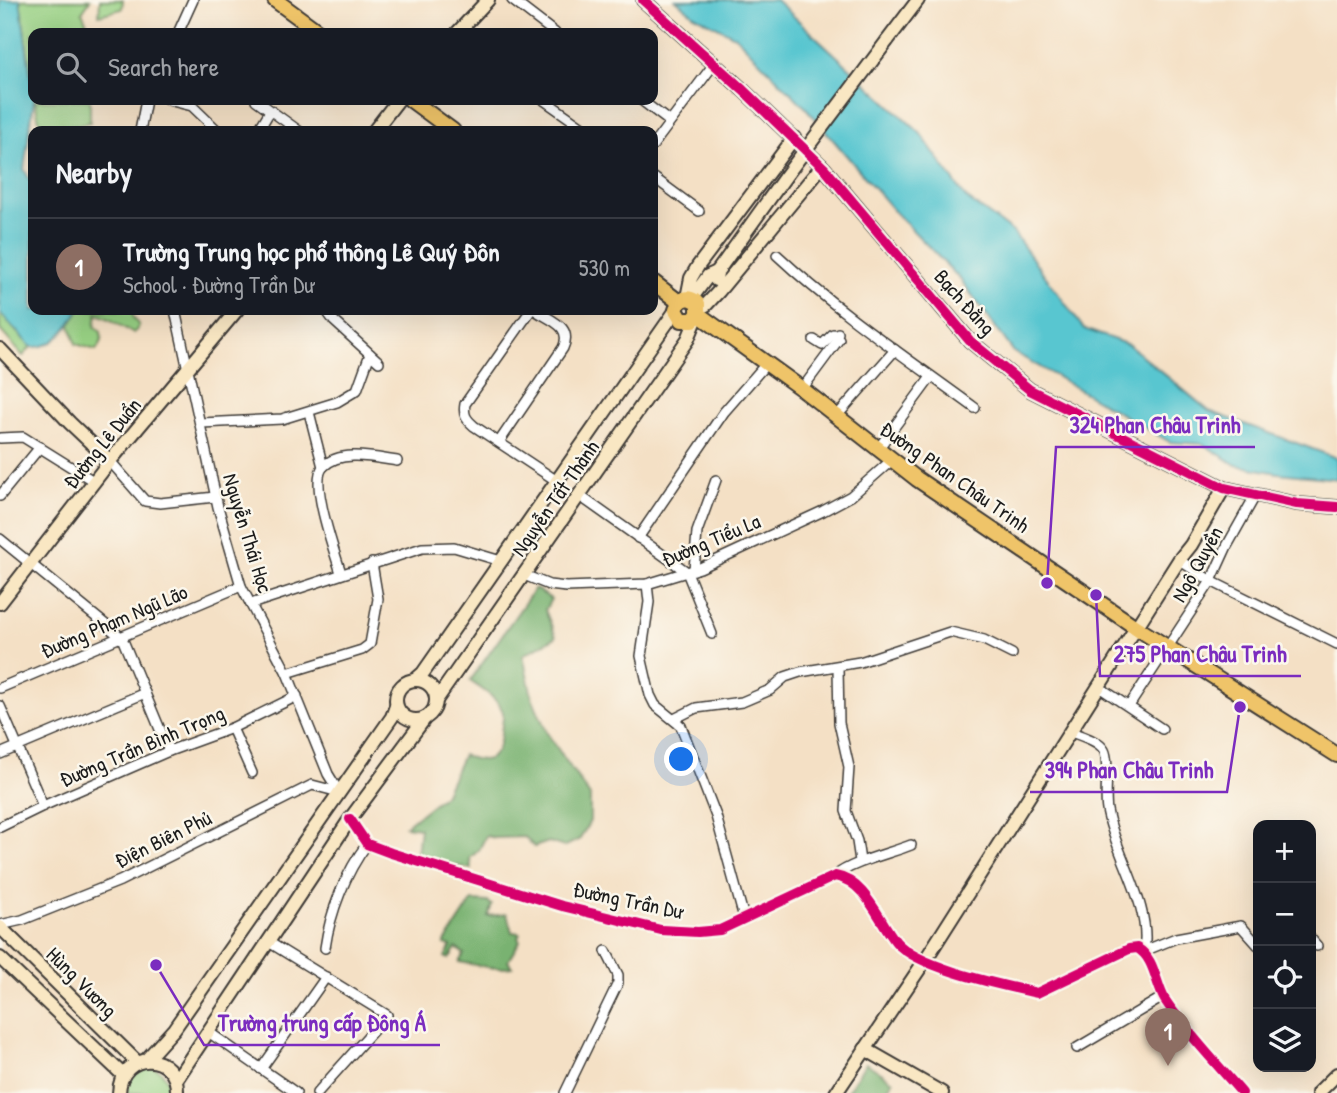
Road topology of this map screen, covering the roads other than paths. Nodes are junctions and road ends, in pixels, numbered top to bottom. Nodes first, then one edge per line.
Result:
1 (193, 0) edge
2 (275, 0) edge
3 (488, 0) edge
4 (512, 0) edge
5 (643, 0) edge
6 (918, 0) edge
7 (180, 28) edge
8 (313, 28) edge
9 (463, 28) edge
10 (548, 28) edge
11 (714, 64) junction
12 (145, 105) edge
13 (188, 105) edge
14 (262, 105) edge
15 (394, 105) edge
16 (418, 105) edge
17 (551, 105) edge
18 (648, 105) edge
19 (270, 111) junction
20 (670, 122) junction
21 (141, 126) edge
22 (213, 126) edge
23 (261, 126) edge
24 (292, 126) edge
25 (378, 126) edge
26 (446, 126) edge
27 (581, 126) edge
28 (658, 138) edge
29 (794, 138) junction
30 (822, 166) junction
31 (658, 181) edge
32 (699, 211) dead end
33 (777, 255) dead end
34 (658, 285) edge
35 (691, 307) junction
36 (176, 315) edge
37 (233, 315) edge
38 (330, 315) edge
39 (529, 315) edge
40 (541, 315) edge
41 (814, 340) dead end
42 (0, 349) edge
43 (895, 350) junction
44 (370, 354) junction
45 (379, 362) dead end
46 (766, 364) junction
47 (188, 368) junction
48 (931, 377) junction
49 (802, 389) junction
50 (975, 408) dead end
51 (309, 412) junction
52 (836, 417) junction
53 (201, 423) junction
54 (0, 438) edge
55 (499, 442) junction
56 (40, 447) junction
57 (878, 449) junction
58 (892, 460) junction
59 (110, 461) junction
60 (397, 461) dead end
61 (323, 467) junction
62 (716, 480) dead end
63 (557, 481) junction
64 (94, 482) junction
65 (1224, 488) junction
66 (0, 496) edge
67 (580, 496) junction
68 (1255, 496) junction
69 (215, 497) junction
70 (1337, 507) edge
71 (0, 538) edge
72 (638, 538) junction
73 (501, 561) junction
74 (1179, 561) junction
75 (372, 563) junction
76 (32, 564) junction
77 (690, 571) junction
78 (341, 573) junction
79 (524, 575) junction
80 (1211, 581) junction
81 (647, 584) junction
82 (241, 586) junction
83 (0, 604) edge
84 (251, 604) junction
85 (1137, 628) junction
86 (712, 634) dead end
87 (122, 638) junction
88 (1337, 644) edge
89 (1168, 648) junction
90 (1012, 653) dead end
91 (838, 667) junction
92 (287, 673) junction
93 (416, 679) junction
94 (1099, 687) junction
95 (0, 688) edge
96 (145, 693) junction
97 (297, 696) junction
98 (437, 699) junction
99 (0, 706) edge
100 (396, 706) junction
101 (1129, 706) junction
102 (425, 718) junction
103 (674, 719) junction
104 (232, 728) junction
105 (1162, 729) dead end
106 (1070, 732) junction
107 (18, 747) junction
108 (169, 751) junction
109 (0, 754) edge
110 (1337, 755) edge
111 (252, 773) dead end
112 (339, 792) junction
113 (43, 806) junction
114 (350, 819) junction
115 (4, 826) edge
116 (0, 834) edge
117 (367, 844) junction
118 (911, 845) dead end
119 (860, 862) junction
120 (835, 876) junction
121 (744, 918) junction
122 (0, 926) edge
123 (1253, 939) edge
124 (267, 941) junction
125 (325, 948) dead end
126 (606, 951) dead end
127 (1144, 951) junction
128 (0, 958) edge
129 (924, 962) junction
130 (326, 977) junction
131 (1163, 997) junction
132 (206, 1031) junction
133 (1077, 1048) dead end
134 (865, 1049) junction
135 (141, 1061) junction
136 (261, 1069) junction
137 (123, 1074) junction
138 (1337, 1074) edge
139 (176, 1086) edge
140 (935, 1091) edge
141 (119, 1093) edge
142 (296, 1093) edge
143 (317, 1093) edge
144 (565, 1093) edge
145 (836, 1093) edge
146 (1242, 1093) edge
147 (1318, 1093) edge

1 - 7 street
2 - 8 main road
3 - 9 main road
4 - 10 street
5 - 11 main road, Bạch Đằng
6 - 35 main road, bridge
11 - 20 street
11 - 29 main road, Bạch Đằng
12 - 21 street
13 - 22 street
14 - 19 street
15 - 25 main road
16 - 26 main road
17 - 27 street
18 - 20 street
19 - 23 street
19 - 24 street
20 - 28 street
29 - 30 main road, Bạch Đằng
29 - 35 main road
30 - 35 main road
30 - 65 main road, Bạch Đằng
31 - 32 street
33 - 43 street
34 - 35 main road, Đường Phan Châu Trinh
35 - 46 main road, Đường Phan Châu Trinh
35 - 63 main road, Nguyễn Tất Thành
35 - 67 main road, Nguyễn Tất Thành
36 - 47 street, Nguyễn Thái Học
37 - 47 main road, Đường Lê Duẩn
38 - 44 street
39 - 55 street
40 - 55 street
41 - 49 street
42 - 59 main road
43 - 48 street
43 - 52 street
44 - 45 street
44 - 51 street
46 - 49 main road, Đường Phan Châu Trinh
46 - 72 street
47 - 53 street, Nguyễn Thái Học
47 - 59 main road, Đường Lê Duẩn
48 - 50 street
48 - 57 street
49 - 52 main road, Đường Phan Châu Trinh
51 - 53 street
51 - 61 street
52 - 57 main road, Đường Phan Châu Trinh
53 - 69 street, Nguyễn Thái Học
54 - 56 street
55 - 63 street
56 - 64 street
56 - 66 street
57 - 58 main road, Đường Phan Châu Trinh
58 - 77 street, Đường Tiểu La
58 - 85 main road, Đường Phan Châu Trinh
59 - 64 main road, Đường Lê Duẩn
59 - 69 street
60 - 61 street
61 - 78 street
62 - 77 street
63 - 73 main road, Nguyễn Tất Thành
64 - 76 main road, Đường Lê Duẩn
65 - 68 main road, Bạch Đằng
65 - 74 main road
67 - 72 street
67 - 79 main road, Nguyễn Tất Thành
68 - 70 main road, Bạch Đằng
68 - 80 street, Ngô Quyền
69 - 82 street, Nguyễn Thái Học
71 - 76 street
72 - 77 street
73 - 75 street
73 - 93 main road, Nguyễn Tất Thành
74 - 80 street
74 - 85 main road
75 - 78 street
75 - 92 street
76 - 83 main road, Đường Lê Duẩn
76 - 87 street
77 - 81 street, Đường Tiểu La
77 - 86 street
78 - 84 street
79 - 81 street, Đường Tiểu La
79 - 98 main road, Nguyễn Tất Thành
80 - 88 street
80 - 89 street, Ngô Quyền
81 - 103 street
82 - 84 street, Nguyễn Thái Học
82 - 87 street, Đường Phạm Ngũ Lão
84 - 92 street, Nguyễn Thái Học
85 - 89 main road, Đường Phan Châu Trinh
85 - 94 main road
87 - 95 street, Đường Phạm Ngũ Lão
87 - 96 street
89 - 101 street, Ngô Quyền
89 - 110 main road, Đường Phan Châu Trinh
90 - 91 street
91 - 103 street
91 - 119 street
92 - 97 street, Nguyễn Thái Học
93 - 98 main road
93 - 100 main road
94 - 101 street
94 - 106 main road
96 - 107 street
96 - 108 street
97 - 104 street, Đường Trần Bình Trọng
97 - 112 street, Nguyễn Thái Học
98 - 102 main road
99 - 107 street
100 - 102 main road
100 - 112 main road
101 - 105 street
102 - 114 main road
103 - 121 street
104 - 108 street, Đường Trần Bình Trọng
104 - 111 street
106 - 127 street
106 - 129 main road
107 - 109 street
107 - 113 street
108 - 113 street, Đường Trần Bình Trọng
112 - 122 street, Điện Biên Phủ
112 - 135 main road
113 - 115 street, Đường Trần Bình Trọng
114 - 117 street
114 - 124 main road
115 - 116 street
117 - 121 street, Đường Trần Dư
117 - 125 street
118 - 119 street, Đường Trần Dư
119 - 120 street, Đường Trần Dư
120 - 121 street, Đường Trần Dư
120 - 129 street
122 - 135 main road, Hùng Vương
123 - 127 street
124 - 130 street
124 - 132 main road
126 - 144 street
127 - 129 street
127 - 131 street
128 - 137 main road, Hùng Vương
129 - 134 main road
130 - 136 street
130 - 143 street
131 - 133 street
131 - 146 street
132 - 136 street
132 - 139 main road
134 - 140 main road
134 - 145 main road
135 - 137 main road
135 - 139 main road, Hùng Vương
136 - 142 street
137 - 141 main road
138 - 147 main road

